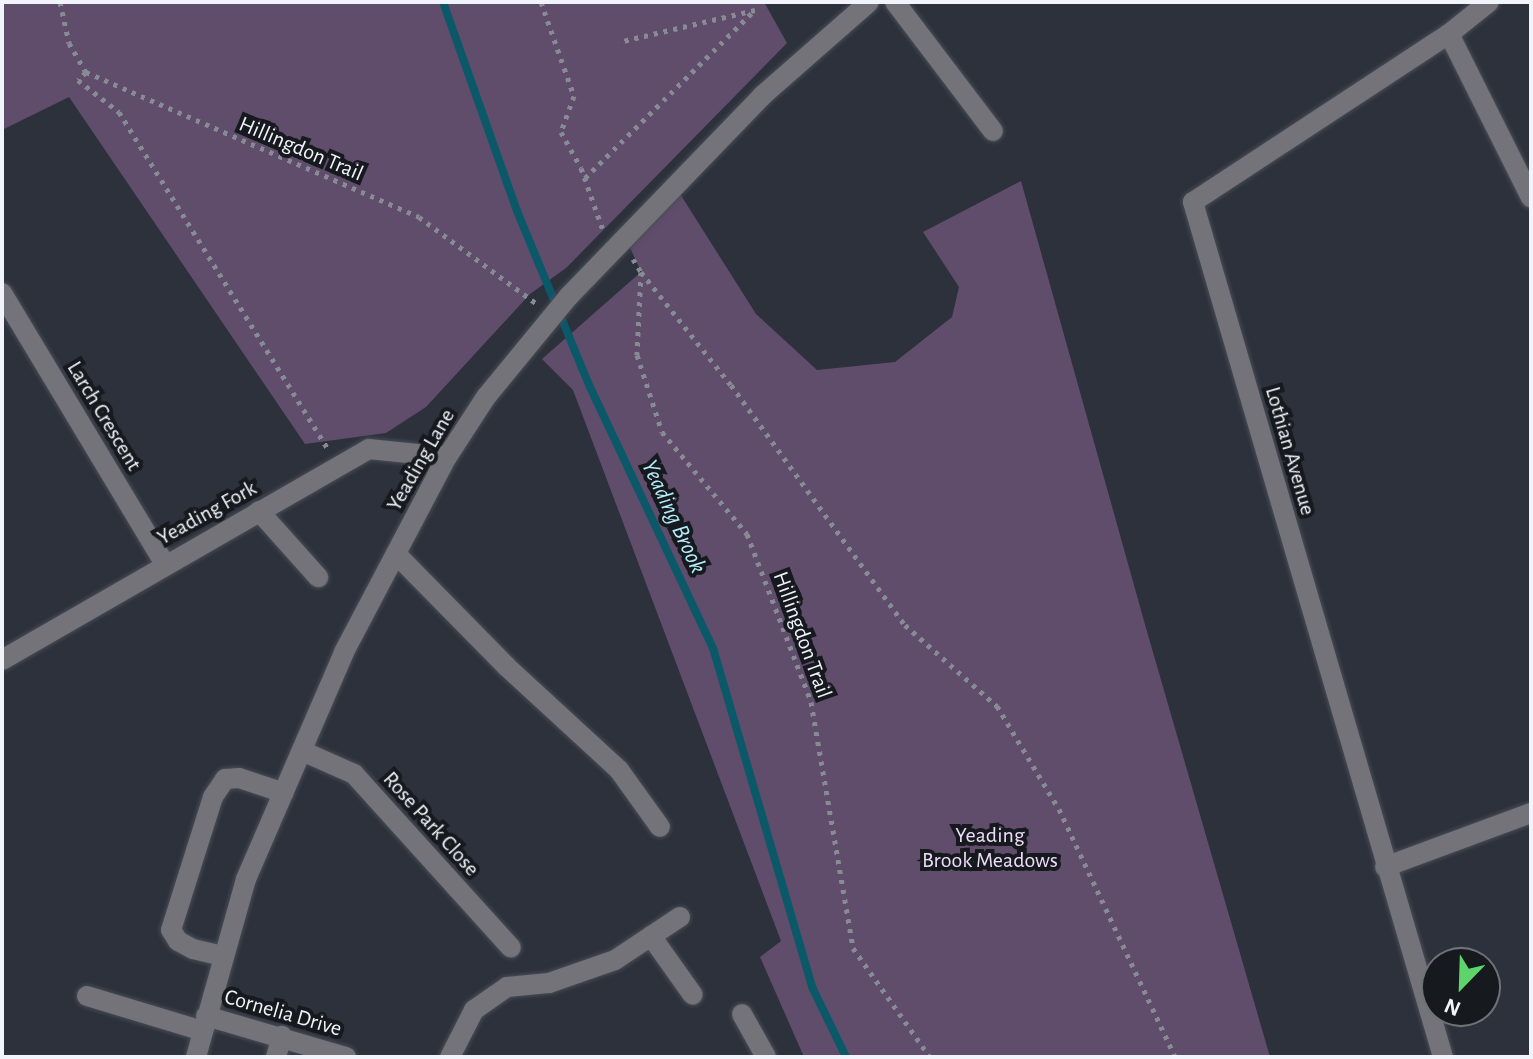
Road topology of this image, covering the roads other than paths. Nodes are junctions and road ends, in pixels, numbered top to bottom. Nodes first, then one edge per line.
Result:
1 (869, 2) edge
2 (895, 2) edge
3 (1489, 2) edge
4 (1449, 34) junction
5 (993, 131) dead end
6 (1531, 198) edge
7 (2, 293) edge
8 (447, 457) junction
9 (259, 511) junction
10 (396, 554) junction
11 (165, 564) junction
12 (318, 577) dead end
13 (2, 660) edge
14 (302, 751) junction
15 (284, 793) junction
16 (1531, 813) edge
17 (660, 827) dead end
18 (1385, 867) junction
19 (680, 917) dead end
20 (651, 936) junction
21 (511, 948) dead end
22 (223, 956) junction
23 (693, 995) dead end
24 (87, 996) dead end
25 (742, 1014) dead end
26 (204, 1023) junction
27 (282, 1036) junction
28 (196, 1057) edge
29 (276, 1057) edge
30 (346, 1057) edge
31 (450, 1057) edge
32 (766, 1057) edge
33 (1443, 1057) edge

1 - 8 street, Yeading Lane
2 - 5 street
3 - 4 street, Lothian Avenue
4 - 6 street
4 - 18 street, Lothian Avenue
7 - 11 street, Larch Crescent
8 - 9 street, Yeading Fork
8 - 10 street, Yeading Lane
9 - 11 street, Yeading Fork
9 - 12 street
10 - 14 street, Yeading Lane
10 - 17 street
11 - 13 street, Yeading Fork
14 - 15 street, Yeading Lane
14 - 21 street, Rose Park Close
15 - 22 street, Yeading Lane
15 - 22 street
16 - 18 street
18 - 33 street, Lothian Avenue
19 - 20 street
20 - 23 street
20 - 31 street
22 - 26 street, Yeading Lane
24 - 26 street, Cornelia Drive
25 - 32 street
26 - 27 street, Cornelia Drive
26 - 28 street, Yeading Lane
27 - 29 street
27 - 30 street, Cornelia Drive

